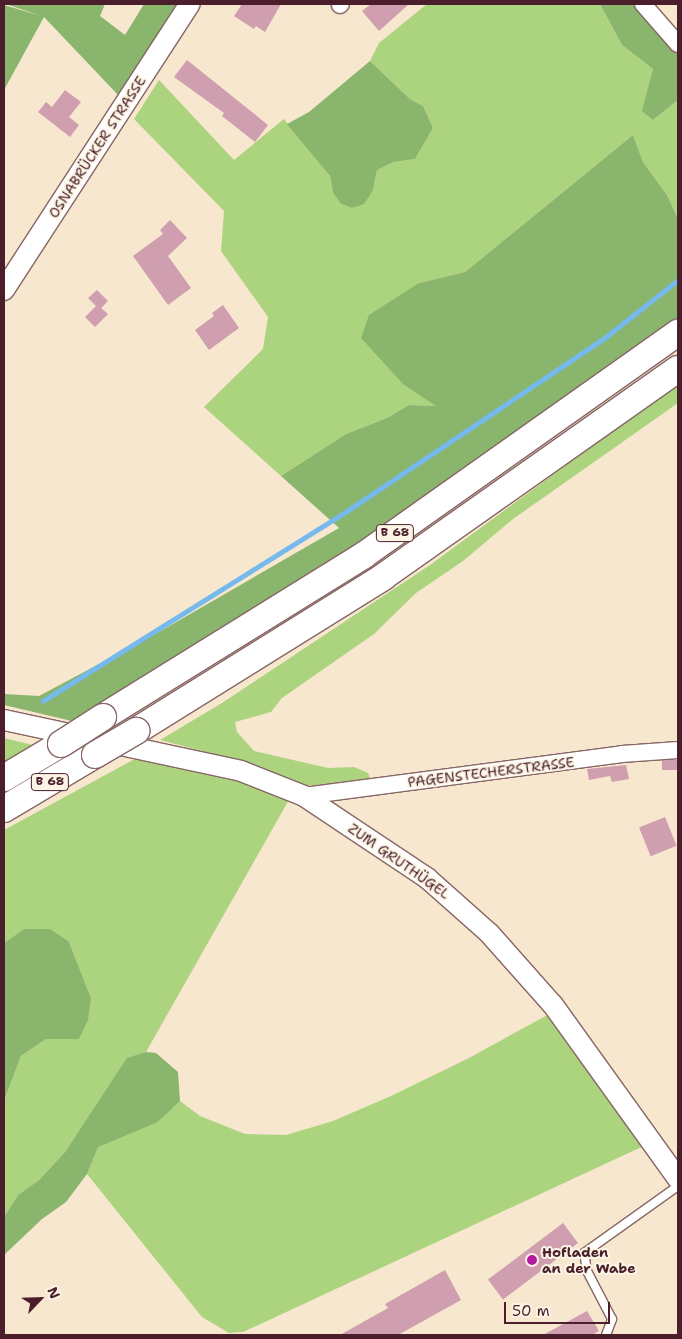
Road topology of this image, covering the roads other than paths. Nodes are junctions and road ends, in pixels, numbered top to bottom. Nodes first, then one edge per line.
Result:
1 (190, 4) edge
2 (643, 4) edge
3 (678, 44) edge
4 (4, 290) edge
5 (678, 333) edge
6 (678, 369) edge
7 (4, 720) edge
8 (678, 750) edge
9 (4, 778) edge
10 (304, 796) junction
11 (4, 809) edge
12 (678, 1180) edge
13 (678, 1186) edge
14 (606, 1335) edge

1 - 4 street, OSNABRÜCKER STRASSE
2 - 3 street
5 - 9 highway, B 68, bridge
6 - 11 highway, B 68, bridge
7 - 10 street, ZUM GRUTHÜGEL
8 - 10 street, PAGENSTECHERSTRASSE
10 - 12 street, ZUM GRUTHÜGEL
13 - 14 lane

